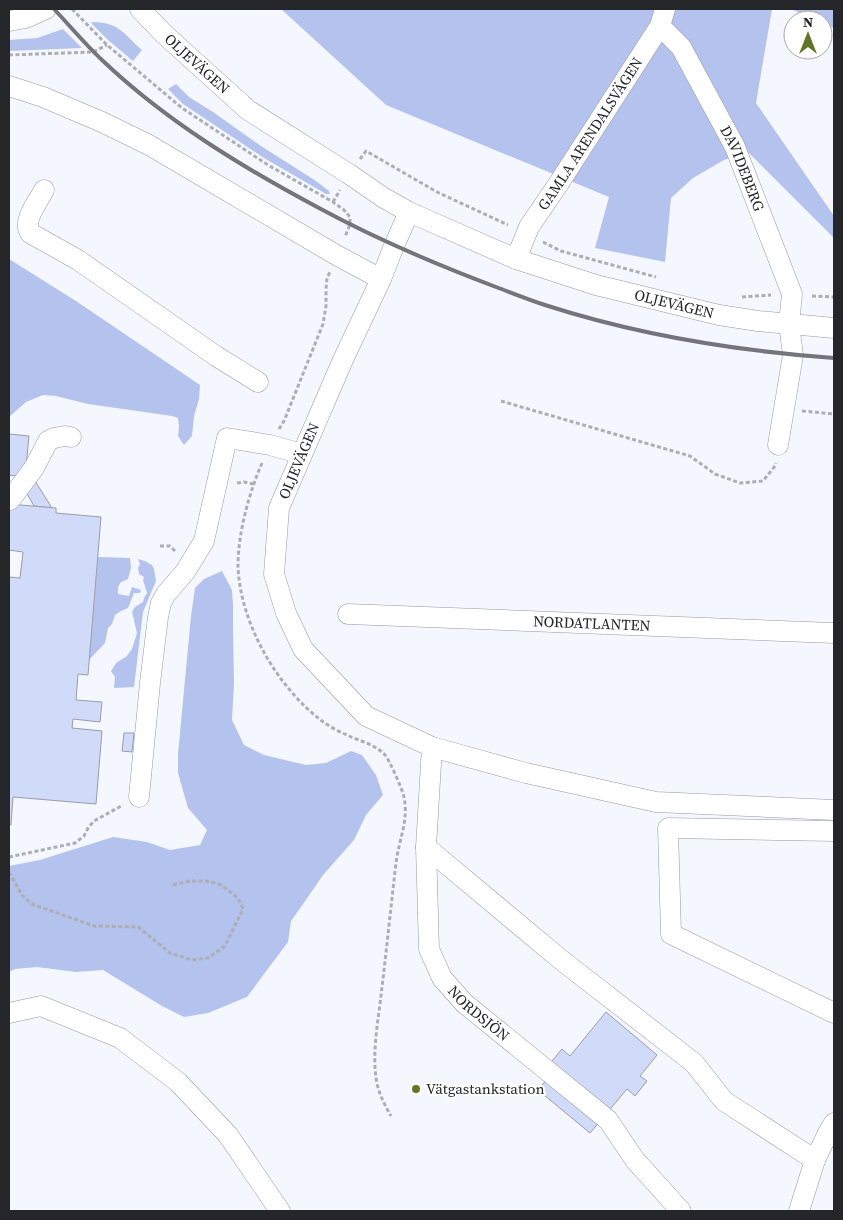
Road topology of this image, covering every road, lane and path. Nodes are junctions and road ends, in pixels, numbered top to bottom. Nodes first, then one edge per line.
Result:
1 (46, 9) edge
2 (140, 9) edge
3 (662, 17) edge
4 (9, 21) edge
5 (107, 46) dead end
6 (9, 55) edge
7 (9, 86) edge
8 (44, 190) dead end
9 (409, 212) junction
10 (516, 259) junction
11 (381, 279) junction
12 (790, 324) junction
13 (834, 328) edge
14 (258, 382) dead end
15 (502, 401) dead end
16 (783, 414) junction
17 (834, 414) edge
18 (71, 437) dead end
19 (778, 445) joint
20 (302, 454) junction
21 (10, 500) edge
22 (348, 614) dead end
23 (834, 633) edge
24 (432, 747) junction
25 (139, 797) joint
26 (834, 810) edge
27 (834, 831) edge
28 (426, 847) junction
29 (9, 857) edge
30 (9, 872) edge
31 (172, 885) dead end
32 (9, 1013) edge
33 (834, 1013) edge
34 (834, 1123) edge
35 (815, 1160) junction
36 (280, 1211) edge
37 (681, 1211) edge
38 (799, 1211) edge

1 - 4 street
2 - 9 street, OLJEVÄGEN
3 - 10 street, GAMLA ARENDALSVÄGEN
3 - 12 street, DAVIDEBERG
5 - 6 path
7 - 11 street
8 - 14 street
9 - 10 street, OLJEVÄGEN
9 - 11 street, OLJEVÄGEN
10 - 12 street, OLJEVÄGEN
11 - 20 street, OLJEVÄGEN
12 - 13 street, OLJEVÄGEN
12 - 16 street, DAVIDEBERG
15 - 19 path
16 - 17 path
16 - 19 street, DAVIDEBERG
18 - 21 street
20 - 24 street, OLJEVÄGEN
20 - 25 street
22 - 23 street, NORDATLANTEN
24 - 26 street, OLJEVÄGEN
24 - 28 street, NORDSJÖN
25 - 29 path
27 - 33 street
28 - 35 street
28 - 37 street, NORDSJÖN
30 - 31 path
32 - 36 street
34 - 35 street
35 - 38 street

